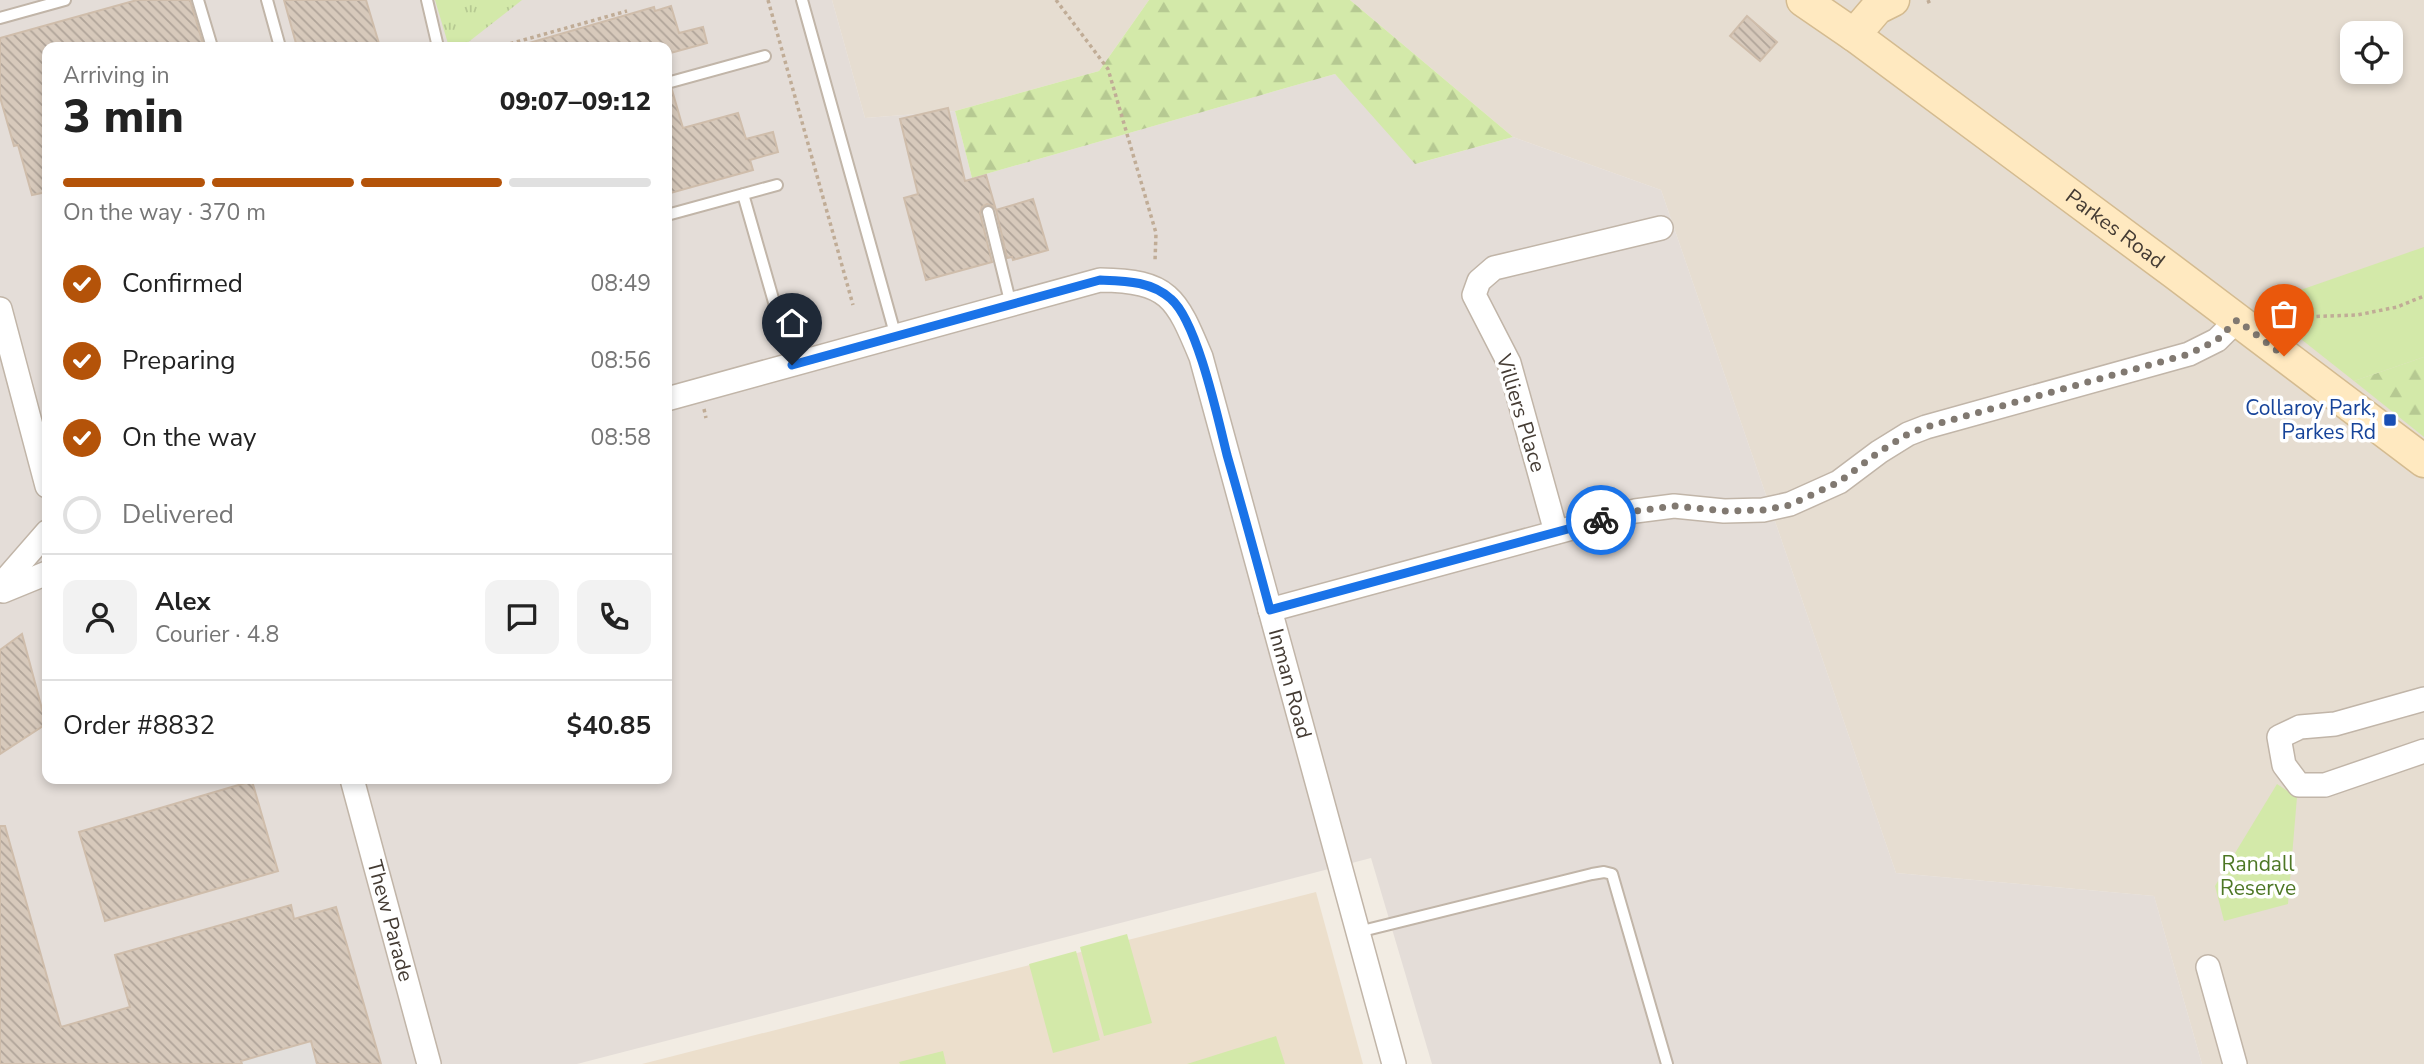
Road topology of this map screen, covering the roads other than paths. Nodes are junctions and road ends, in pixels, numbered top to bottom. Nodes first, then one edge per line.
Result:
1 (65, 0) edge
2 (198, 0) edge
3 (267, 0) edge
4 (427, 0) edge
5 (802, 0) edge
6 (1803, 0) edge
7 (1893, 0) edge
8 (0, 18) edge
9 (1854, 35) junction
10 (211, 42) edge
11 (279, 42) edge
12 (437, 42) edge
13 (765, 55) dead end
14 (672, 82) edge
15 (777, 186) dead end
16 (743, 194) junction
17 (988, 212) dead end
18 (672, 214) edge
19 (1661, 228) dead end
20 (1010, 305) junction
21 (1, 316) edge
22 (2237, 320) junction
23 (895, 337) junction
24 (792, 365) junction
25 (672, 398) edge
26 (2424, 461) edge
27 (42, 468) edge
28 (1556, 532) junction
29 (42, 538) edge
30 (42, 575) edge
31 (0, 586) edge
32 (0, 592) edge
33 (1270, 610) junction
34 (2424, 699) edge
35 (2424, 751) edge
36 (353, 784) edge
37 (1358, 932) junction
38 (2208, 967) dead end
39 (429, 1064) edge
40 (1394, 1064) edge
41 (1667, 1064) edge
42 (2235, 1064) edge

1 - 8 lane
2 - 10 lane
3 - 11 lane
4 - 12 lane
5 - 23 lane
6 - 9 street, Parkes Road
7 - 9 street
9 - 22 street, Parkes Road
13 - 14 lane
15 - 16 lane
16 - 18 lane
16 - 24 lane
17 - 20 lane
19 - 28 street, Villiers Place
20 - 23 street, Inman Road
20 - 33 street, Inman Road
21 - 27 street
22 - 26 street, Parkes Road
22 - 28 street
23 - 24 street, Inman Road
24 - 25 street, Inman Road
28 - 33 street
29 - 31 street
30 - 32 street
33 - 37 street, Inman Road
34 - 35 street
36 - 39 street, Thew Parade
37 - 40 street, Inman Road
37 - 41 lane
38 - 42 street

